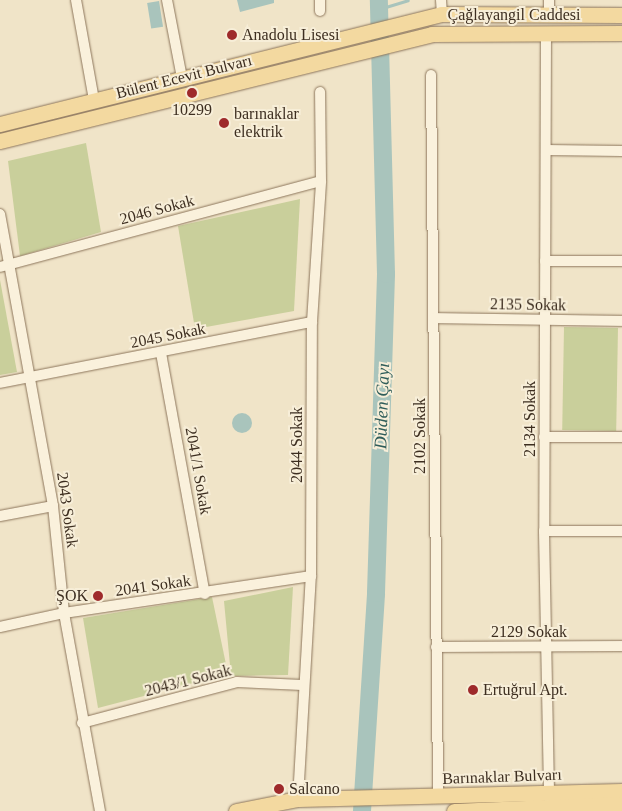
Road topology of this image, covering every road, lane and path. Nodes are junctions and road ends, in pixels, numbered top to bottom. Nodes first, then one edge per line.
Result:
1 (76, 0) edge
2 (167, 0) edge
3 (320, 0) edge
4 (442, 7) edge
5 (549, 7) edge
6 (320, 11) dead end
7 (622, 15) edge
8 (406, 21) joint
9 (546, 32) junction
10 (622, 33) edge
11 (406, 40) joint
12 (431, 75) dead end
13 (182, 78) junction
14 (320, 92) dead end
15 (94, 100) junction
16 (0, 124) edge
17 (0, 141) edge
18 (546, 150) junction
19 (622, 151) edge
20 (321, 181) junction
21 (0, 214) edge
22 (622, 260) edge
23 (545, 261) junction
24 (11, 265) junction
25 (0, 268) edge
26 (434, 318) junction
27 (545, 320) junction
28 (622, 321) edge
29 (312, 322) junction
30 (161, 353) junction
31 (30, 379) junction
32 (0, 383) edge
33 (622, 437) edge
34 (544, 438) junction
35 (53, 506) junction
36 (0, 516) edge
37 (622, 530) edge
38 (544, 531) junction
39 (311, 576) junction
40 (205, 594) junction
41 (64, 613) junction
42 (0, 627) edge
43 (622, 646) edge
44 (436, 647) junction
45 (545, 647) junction
46 (302, 685) junction
47 (82, 723) junction
48 (622, 791) edge
49 (438, 797) junction
50 (298, 799) junction
51 (550, 804) edge
52 (622, 804) edge
53 (100, 811) edge
54 (236, 811) edge
55 (454, 811) edge

1 - 15 street
2 - 13 street
3 - 6 street
4 - 5 main road, Çağlayangil Caddesi
4 - 8 main road, Çağlayangil Caddesi
5 - 7 main road, Çağlayangil Caddesi
8 - 13 main road, Bülent Ecevit Bulvarı
9 - 10 main road, Çağlayangil Caddesi
9 - 11 main road, Çağlayangil Caddesi
9 - 18 street, 2134 Sokak
11 - 17 main road, Bülent Ecevit Bulvarı
12 - 26 street, 2102 Sokak
13 - 15 main road, Bülent Ecevit Bulvarı
14 - 20 street, 2044 Sokak
15 - 16 main road, Bülent Ecevit Bulvarı
18 - 19 street
18 - 23 street, 2134 Sokak
20 - 24 street, 2046 Sokak
20 - 29 street, 2044 Sokak
21 - 24 street, 2043 Sokak
22 - 23 street
23 - 27 street, 2134 Sokak
24 - 25 street, 2046 Sokak
24 - 31 street, 2043 Sokak
26 - 27 street, 2135 Sokak
26 - 44 street, 2102 Sokak
27 - 28 street, 2135 Sokak
27 - 34 street, 2134 Sokak
29 - 30 street, 2045 Sokak
29 - 39 street, 2044 Sokak
30 - 31 street, 2045 Sokak
30 - 40 street, 2041/1 Sokak
31 - 32 street, 2045 Sokak
31 - 35 street, 2043 Sokak
33 - 34 street
34 - 38 street, 2134 Sokak
35 - 36 street
35 - 41 street, 2043 Sokak
37 - 38 street
38 - 45 street, 2134 Sokak
39 - 40 street, 2041 Sokak
39 - 46 street, 2044 Sokak
40 - 41 street, 2041 Sokak
41 - 42 street, 2041 Sokak
41 - 47 street, 2043 Sokak
43 - 45 street, 2129 Sokak
44 - 45 street, 2129 Sokak
44 - 49 street, 2102 Sokak
45 - 51 street, 2134 Sokak
46 - 47 street, 2043/1 Sokak
46 - 50 street, 2044 Sokak
47 - 53 street, 2043 Sokak
48 - 51 main road, Barınaklar Bulvarı
49 - 50 main road, Barınaklar Bulvarı
49 - 51 main road, Barınaklar Bulvarı
50 - 54 main road
51 - 52 main road, Barınaklar Bulvarı
51 - 55 main road

